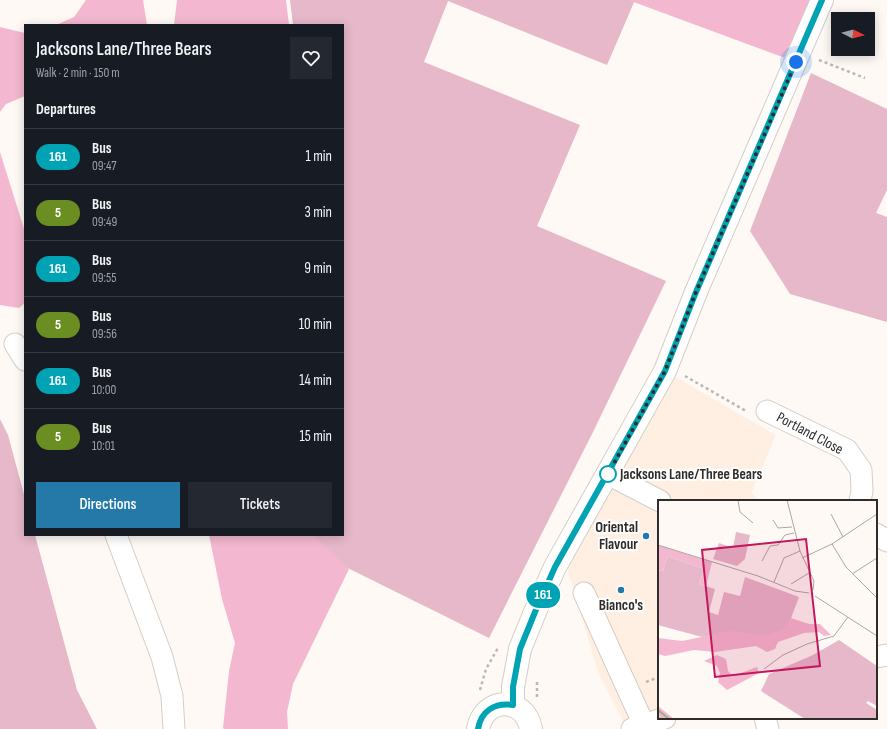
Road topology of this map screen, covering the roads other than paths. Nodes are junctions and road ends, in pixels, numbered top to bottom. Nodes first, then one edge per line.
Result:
1 (822, 0) edge
2 (768, 411) road end
3 (608, 474) junction
4 (658, 500) edge
5 (860, 500) edge
6 (877, 535) edge
7 (116, 536) edge
8 (887, 541) edge
9 (584, 593) dead end
10 (887, 655) edge
11 (877, 657) edge
12 (513, 705) junction
13 (662, 719) edge
14 (764, 719) edge
15 (638, 727) edge
16 (174, 729) edge
17 (478, 729) edge
18 (531, 729) edge
19 (768, 729) edge

1 - 3 main road
2 - 5 street, Portland Close
3 - 4 street
3 - 12 main road
6 - 8 street
7 - 16 street
9 - 15 street
10 - 11 street
12 - 17 main road
12 - 18 main road
13 - 15 street
14 - 19 street

